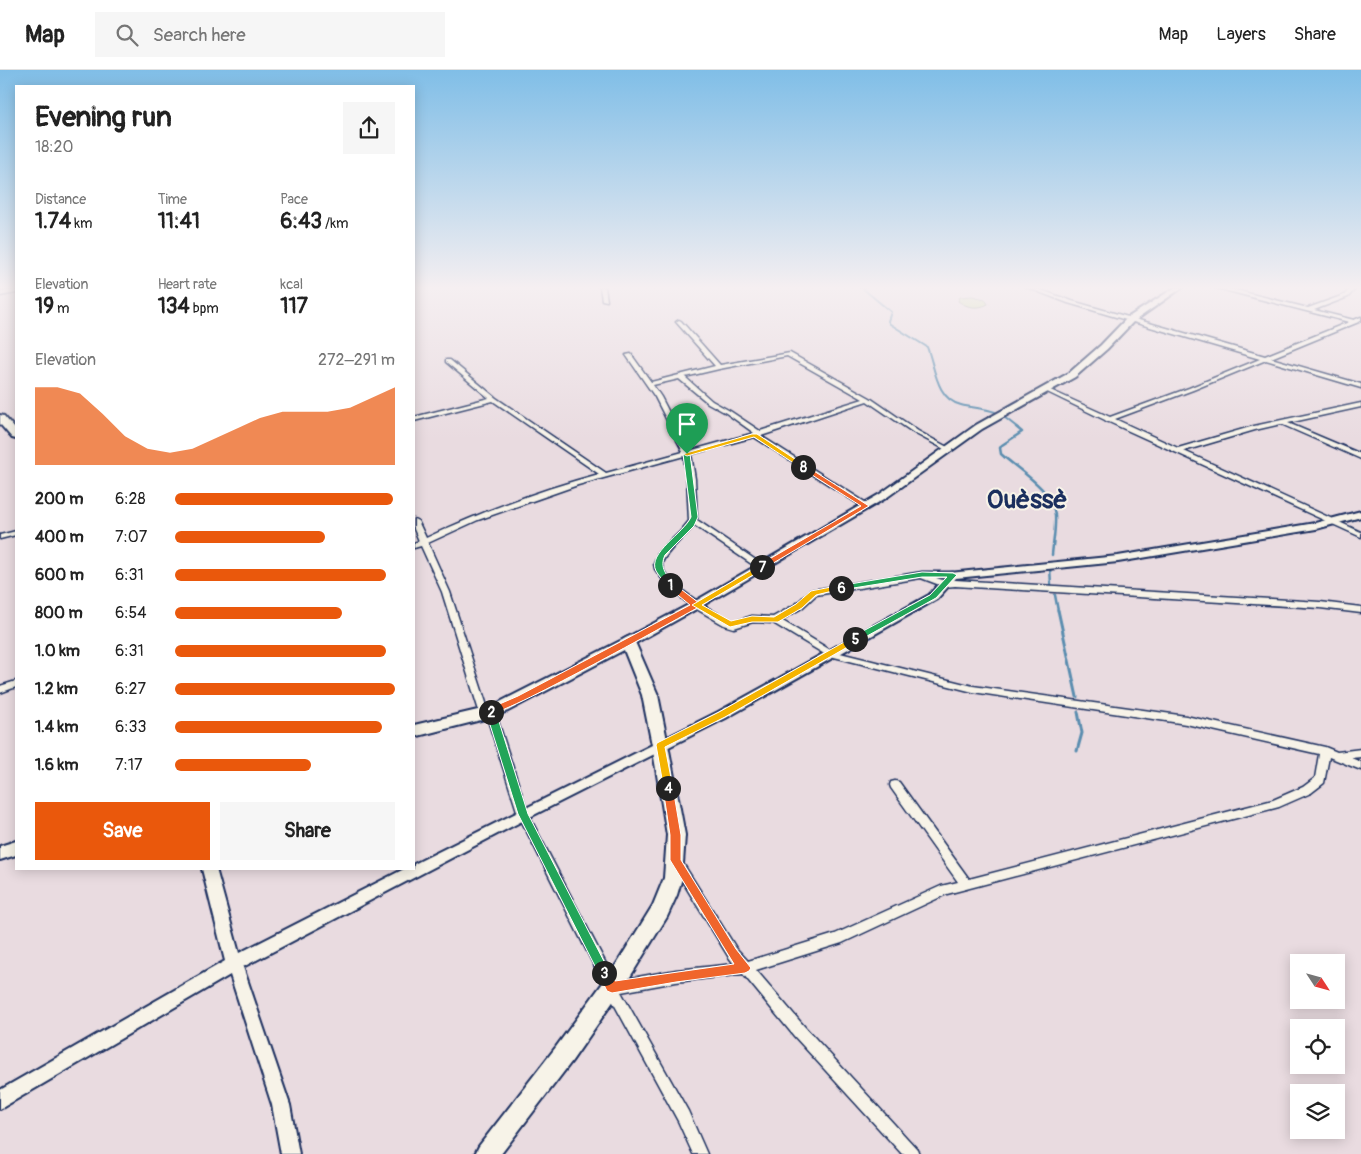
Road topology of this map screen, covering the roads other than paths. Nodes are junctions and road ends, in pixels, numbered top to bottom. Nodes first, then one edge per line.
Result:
1 (693, 338) edge
2 (1112, 338) edge
3 (1193, 338) edge
4 (1317, 338) edge
5 (629, 355) dead end
6 (1266, 358) junction
7 (448, 361) dead end
8 (719, 368) junction
9 (681, 377) junction
10 (650, 384) junction
11 (1361, 386) edge
12 (1046, 390) junction
13 (494, 399) junction
14 (868, 399) junction
15 (1361, 405) edge
16 (0, 418) edge
17 (415, 419) edge
18 (1108, 420) junction
19 (1280, 422) junction
20 (757, 434) junction
21 (15, 435) edge
22 (948, 449) junction
23 (1177, 451) junction
24 (687, 454) junction
25 (1361, 457) edge
26 (603, 474) junction
27 (866, 506) junction
28 (1361, 514) edge
29 (693, 521) junction
30 (1332, 522) junction
31 (415, 527) edge
32 (15, 533) edge
33 (1361, 535) edge
34 (0, 537) edge
35 (418, 545) edge
36 (762, 567) junction
37 (922, 575) junction
38 (953, 575) junction
39 (945, 584) junction
40 (696, 605) junction
41 (1361, 610) edge
42 (775, 620) junction
43 (628, 642) junction
44 (829, 653) junction
45 (15, 684) edge
46 (0, 690) edge
47 (487, 713) junction
48 (415, 731) edge
49 (660, 745) junction
50 (1326, 750) junction
51 (1361, 753) edge
52 (1338, 755) junction
53 (1361, 766) edge
54 (895, 784) dead end
55 (523, 814) junction
56 (15, 848) edge
57 (0, 853) edge
58 (676, 860) junction
59 (208, 870) edge
60 (966, 884) junction
61 (234, 964) junction
62 (745, 968) junction
63 (612, 987) junction
64 (0, 1100) edge
65 (290, 1154) edge
66 (487, 1154) edge
67 (700, 1154) edge
68 (912, 1154) edge

1 - 8 street
2 - 12 street
3 - 6 street
4 - 6 street
5 - 10 street
6 - 11 street
6 - 18 street
7 - 13 street
8 - 9 street
8 - 14 street
9 - 10 street
9 - 20 street
10 - 24 street
12 - 18 street
12 - 22 street
13 - 17 street
13 - 26 street
14 - 20 street
14 - 22 street
15 - 19 street
16 - 21 main road
18 - 23 street
19 - 23 street
19 - 25 street
20 - 24 street
20 - 27 street
22 - 27 street
23 - 30 street
24 - 26 street
24 - 29 street
26 - 35 street
27 - 36 street
28 - 30 street
29 - 36 street
29 - 40 street
30 - 33 street
30 - 38 street
31 - 35 street
32 - 34 street
35 - 47 street
36 - 40 street
37 - 38 street
37 - 39 street
37 - 42 street
38 - 39 street
39 - 41 street
39 - 44 street
40 - 42 street
40 - 43 street
42 - 44 street
43 - 47 main road
43 - 49 main road
44 - 49 street
44 - 50 street
45 - 46 street
47 - 48 main road
47 - 55 street
49 - 55 street
49 - 58 main road
50 - 52 street
50 - 60 street
51 - 52 street
52 - 53 street
54 - 60 street
55 - 61 street
55 - 63 street
56 - 57 main road
58 - 62 street
58 - 63 main road
59 - 61 street
60 - 62 street
61 - 64 street
61 - 65 street
62 - 63 street
62 - 68 street
63 - 66 main road
63 - 67 street

